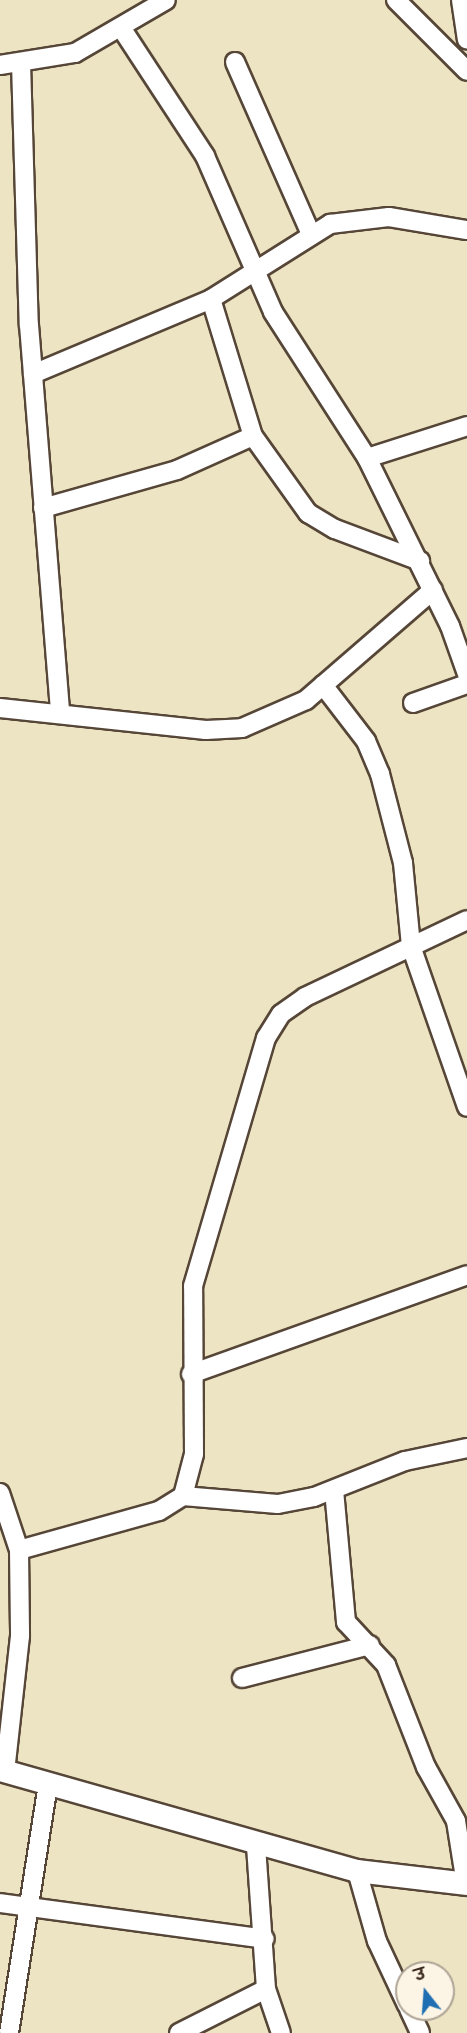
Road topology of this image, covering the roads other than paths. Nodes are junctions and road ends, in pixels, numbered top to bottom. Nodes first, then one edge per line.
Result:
1 (166, 0) edge
2 (396, 0) edge
3 (461, 0) edge
4 (122, 28) junction
5 (467, 39) edge
6 (235, 62) dead end
7 (21, 63) junction
8 (0, 65) edge
9 (467, 70) edge
10 (467, 230) edge
11 (310, 232) junction
12 (254, 277) junction
13 (211, 299) junction
14 (33, 374) junction
15 (467, 426) edge
16 (253, 436) junction
17 (367, 458) junction
18 (42, 508) junction
19 (420, 561) junction
20 (433, 590) junction
21 (467, 674) edge
22 (467, 684) edge
23 (323, 685) junction
24 (413, 703) dead end
25 (0, 708) edge
26 (60, 714) junction
27 (467, 920) edge
28 (411, 946) junction
29 (467, 1107) edge
30 (467, 1275) edge
31 (191, 1374) junction
32 (467, 1448) edge
33 (334, 1490) junction
34 (0, 1494) edge
35 (183, 1496) junction
36 (19, 1550) junction
37 (370, 1645) junction
38 (242, 1678) dead end
39 (3, 1771) edge
40 (48, 1783) junction
41 (256, 1845) junction
42 (357, 1871) junction
43 (466, 1884) edge
44 (0, 1903) edge
45 (29, 1909) junction
46 (265, 1939) junction
47 (395, 1979) edge
48 (266, 1989) junction
49 (9, 2033) edge
50 (179, 2033) edge
51 (281, 2033) edge

1 - 4 street
2 - 9 street
3 - 5 street
4 - 7 street
4 - 12 street
6 - 11 street
7 - 8 street
7 - 14 street
10 - 11 street
11 - 12 street
12 - 13 street
12 - 17 street
13 - 14 street
13 - 16 street
14 - 18 street
15 - 17 street
16 - 18 street
16 - 19 street
17 - 19 street
18 - 26 street
19 - 20 street
20 - 21 street
20 - 23 street
22 - 24 street
23 - 26 street
23 - 28 street
25 - 26 street
27 - 28 street
28 - 29 street
28 - 31 street
30 - 31 street
31 - 35 street
32 - 33 street
33 - 35 street
33 - 37 street
34 - 36 street
35 - 36 street
36 - 39 street
37 - 38 street
37 - 43 street
39 - 40 street
40 - 41 street
40 - 45 street
41 - 42 street
41 - 46 street
42 - 43 street
42 - 47 street
44 - 45 street
45 - 46 street
45 - 49 street
46 - 48 street
48 - 50 street
48 - 51 street

